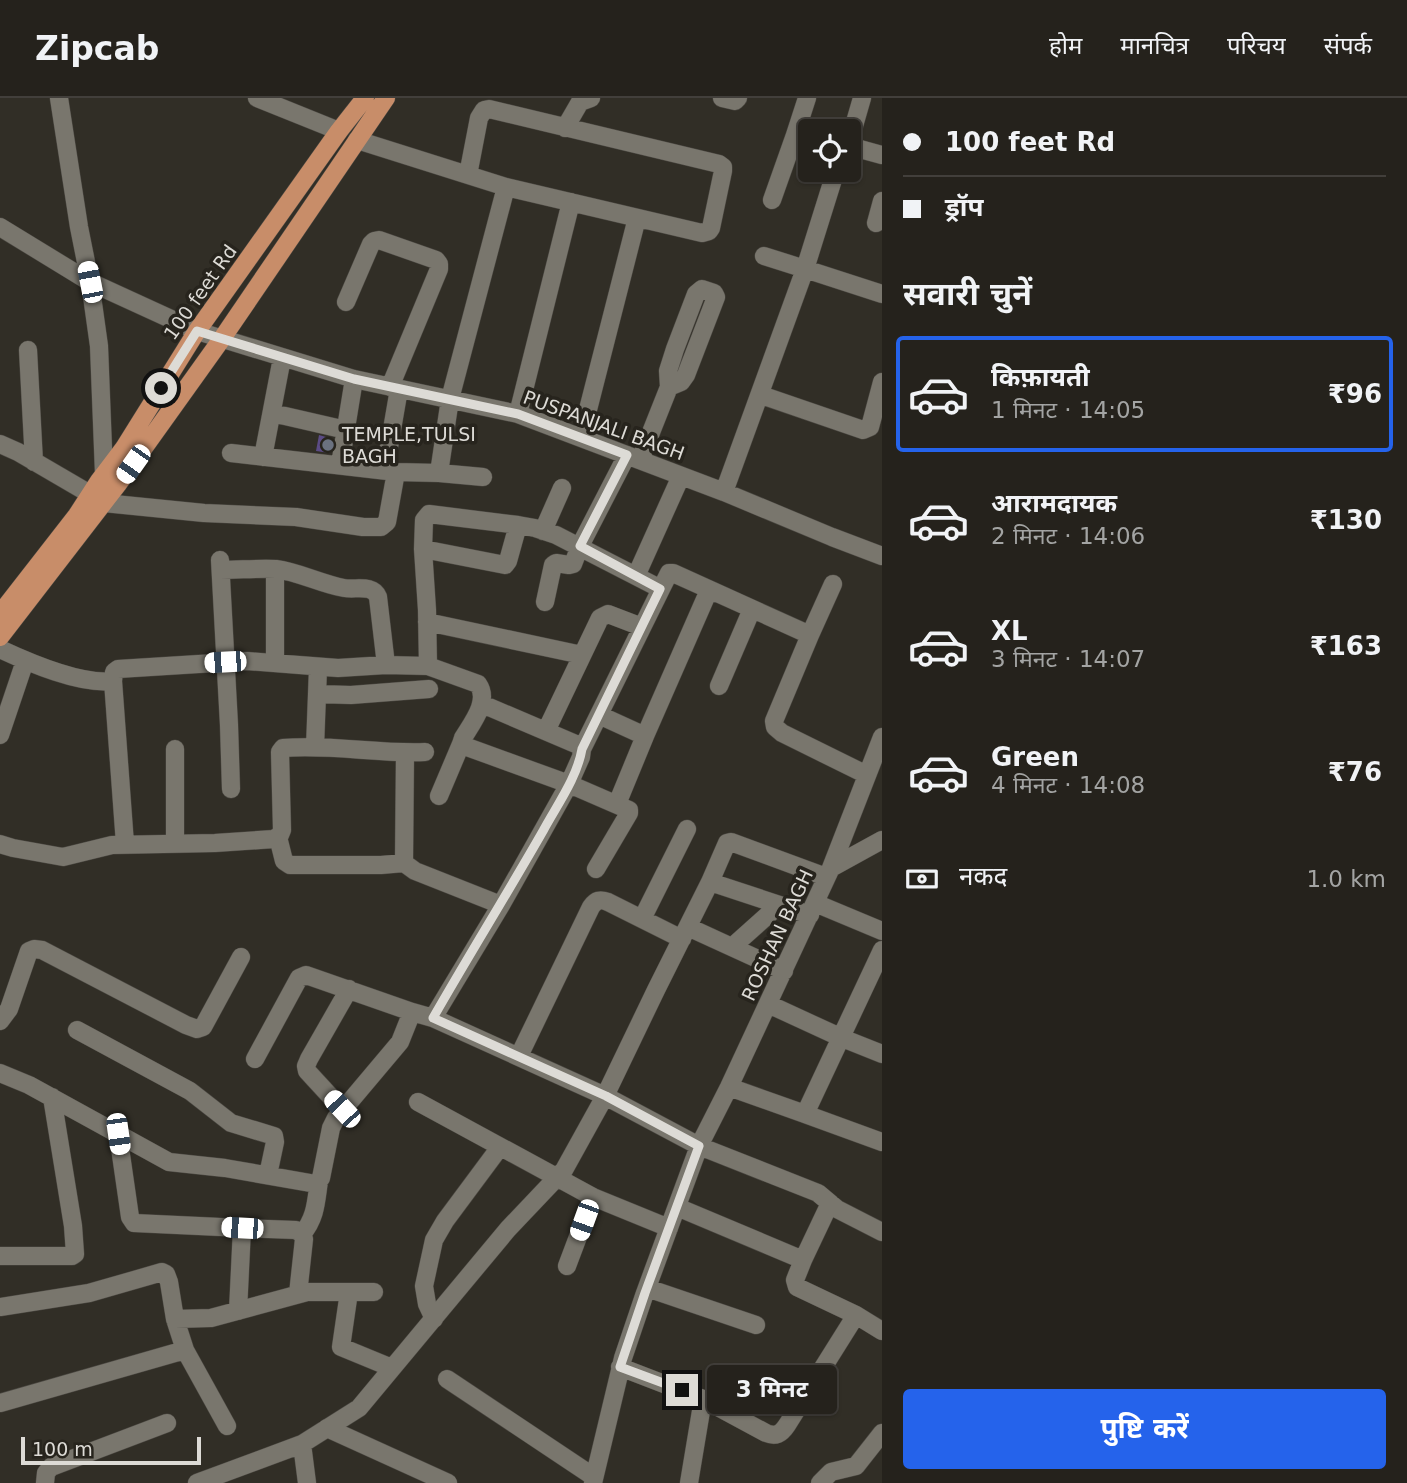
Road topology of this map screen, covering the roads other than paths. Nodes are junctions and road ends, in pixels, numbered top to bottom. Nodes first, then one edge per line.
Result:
1 (59, 98) edge
2 (257, 98) edge
3 (365, 98) edge
4 (386, 98) edge
5 (722, 98) edge
6 (738, 98) edge
7 (807, 98) edge
8 (862, 98) edge
9 (584, 99) edge
10 (805, 119) edge
11 (856, 119) edge
12 (565, 128) junction
13 (339, 131) junction
14 (357, 140) junction
15 (798, 146) edge
16 (861, 148) edge
17 (882, 155) edge
18 (468, 175) junction
19 (832, 182) edge
20 (506, 187) junction
21 (772, 200) dead end
22 (882, 201) edge
23 (571, 202) junction
24 (637, 218) junction
25 (876, 223) dead end
26 (0, 227) edge
27 (764, 256) dead end
28 (805, 269) junction
29 (90, 282) junction
30 (882, 294) edge
31 (346, 302) dead end
32 (197, 331) junction
33 (221, 340) junction
34 (28, 350) dead end
35 (282, 358) junction
36 (354, 379) junction
37 (882, 382) edge
38 (669, 387) junction
39 (394, 388) junction
40 (761, 395) junction
41 (450, 400) junction
42 (272, 413) junction
43 (518, 414) junction
44 (346, 429) junction
45 (581, 437) junction
46 (0, 443) edge
47 (231, 453) dead end
48 (263, 457) junction
49 (633, 458) junction
50 (34, 462) junction
51 (340, 465) junction
52 (391, 471) junction
53 (104, 474) junction
54 (439, 474) junction
55 (681, 476) junction
56 (484, 477) dead end
57 (562, 488) dead end
58 (724, 492) junction
59 (97, 499) junction
60 (518, 525) junction
61 (543, 531) junction
62 (580, 546) junction
63 (424, 549) junction
64 (882, 556) edge
65 (275, 569) junction
66 (636, 576) junction
67 (833, 584) dead end
68 (660, 589) junction
69 (709, 590) junction
70 (545, 602) dead end
71 (752, 609) junction
72 (0, 614) edge
73 (427, 622) junction
74 (642, 627) junction
75 (810, 635) junction
76 (0, 637) edge
77 (0, 649) edge
78 (582, 655) junction
79 (25, 661) junction
80 (225, 662) junction
81 (275, 663) junction
82 (386, 665) junction
83 (428, 666) junction
84 (318, 668) junction
85 (113, 681) junction
86 (719, 686) dead end
87 (429, 689) dead end
88 (317, 694) junction
89 (482, 704) junction
90 (599, 715) junction
91 (546, 731) junction
92 (0, 735) edge
93 (645, 736) junction
94 (882, 737) edge
95 (461, 744) junction
96 (315, 747) junction
97 (175, 749) dead end
98 (582, 749) junction
99 (425, 752) dead end
100 (405, 753) junction
101 (867, 775) junction
102 (569, 784) junction
103 (231, 789) dead end
104 (439, 796) dead end
105 (617, 804) junction
106 (687, 829) dead end
107 (278, 838) junction
108 (882, 840) edge
109 (0, 844) edge
110 (125, 844) junction
111 (175, 844) junction
112 (404, 863) junction
113 (596, 869) dead end
114 (829, 872) junction
115 (710, 882) junction
116 (501, 905) junction
117 (779, 905) junction
118 (812, 909) junction
119 (642, 919) junction
120 (882, 931) edge
121 (685, 933) junction
122 (732, 947) junction
123 (882, 950) edge
124 (241, 957) dead end
125 (785, 971) junction
126 (349, 989) junction
127 (768, 1004) junction
128 (412, 1012) junction
129 (433, 1018) junction
130 (0, 1021) edge
131 (77, 1030) dead end
132 (842, 1038) junction
133 (882, 1054) edge
134 (519, 1056) junction
135 (255, 1059) dead end
136 (0, 1073) edge
137 (729, 1087) junction
138 (606, 1096) junction
139 (52, 1097) junction
140 (418, 1102) dead end
141 (342, 1109) junction
142 (805, 1114) junction
143 (118, 1134) junction
144 (882, 1142) edge
145 (699, 1146) junction
146 (500, 1147) junction
147 (268, 1175) junction
148 (557, 1178) junction
149 (319, 1181) junction
150 (593, 1197) junction
151 (830, 1203) junction
152 (677, 1207) junction
153 (242, 1228) junction
154 (669, 1228) junction
155 (882, 1232) edge
156 (302, 1234) junction
157 (0, 1256) edge
158 (803, 1260) junction
159 (568, 1266) dead end
160 (647, 1288) junction
161 (349, 1292) junction
162 (374, 1292) dead end
163 (298, 1294) junction
164 (0, 1307) edge
165 (238, 1311) junction
166 (856, 1315) junction
167 (434, 1319) junction
168 (175, 1320) junction
169 (756, 1325) dead end
170 (882, 1331) edge
171 (185, 1350) junction
172 (620, 1367) junction
173 (392, 1368) junction
174 (447, 1379) dead end
175 (703, 1399) junction
176 (0, 1403) edge
177 (167, 1423) dead end
178 (227, 1426) dead end
179 (327, 1428) junction
180 (882, 1433) edge
181 (302, 1444) junction
182 (427, 1478) edge
183 (594, 1480) edge
184 (45, 1483) edge
185 (197, 1483) edge
186 (307, 1483) edge
187 (448, 1483) edge
188 (689, 1483) edge
189 (820, 1483) edge

1 - 29 street
2 - 13 street
3 - 13 main road, 100 feet Rd
4 - 14 main road
5 - 6 street
7 - 10 street
8 - 11 street
9 - 12 street
12 - 18 street
12 - 24 street
13 - 32 main road, 100 feet Rd
14 - 18 street
14 - 33 main road
15 - 21 street
16 - 17 street
18 - 20 street
19 - 28 street
20 - 23 street
20 - 41 street
22 - 25 street
23 - 24 street
23 - 43 street
24 - 45 street
26 - 29 street, PUSPANJALI BAGH
27 - 28 street
28 - 30 street
28 - 40 street
29 - 32 street, PUSPANJALI BAGH
29 - 53 street
31 - 39 street
32 - 33 street, PUSPANJALI BAGH
32 - 53 main road, 100 feet Rd
33 - 35 street, PUSPANJALI BAGH
33 - 59 main road
34 - 50 street
35 - 36 street, PUSPANJALI BAGH
35 - 42 street
36 - 39 street, PUSPANJALI BAGH
36 - 44 street
37 - 40 street
38 - 38 street
38 - 49 street
39 - 41 street, PUSPANJALI BAGH
39 - 52 street
40 - 58 street
41 - 43 street, PUSPANJALI BAGH
41 - 54 street
42 - 44 street
42 - 48 street
43 - 45 street, PUSPANJALI BAGH
44 - 51 street
45 - 49 street, PUSPANJALI BAGH
46 - 50 street
47 - 48 street
48 - 51 street
49 - 55 street, PUSPANJALI BAGH
49 - 62 street
50 - 59 street
51 - 52 street
52 - 54 street
52 - 59 street
53 - 59 main road, 100 feet Rd
54 - 56 street
55 - 58 street, PUSPANJALI BAGH
55 - 66 street
57 - 61 street
58 - 64 street, PUSPANJALI BAGH
59 - 72 main road, 100 feet Rd
59 - 76 main road
60 - 61 street
60 - 63 street
60 - 63 street
61 - 62 street
62 - 66 street
62 - 70 street
63 - 73 street
65 - 80 street
65 - 81 street
65 - 82 street
66 - 68 street
67 - 75 street
68 - 69 street
68 - 74 street
69 - 71 street
69 - 93 street
71 - 75 street
71 - 86 street
73 - 78 street
73 - 83 street
74 - 78 street
74 - 90 street
75 - 101 street
77 - 79 street
78 - 91 street
79 - 85 street
79 - 92 street
80 - 81 street
80 - 85 street
80 - 103 street
81 - 84 street
82 - 83 street
82 - 84 street
83 - 89 street
84 - 88 street
85 - 110 street
87 - 88 street
88 - 96 street
89 - 91 street
89 - 95 street
90 - 93 street
90 - 98 street
91 - 98 street
93 - 105 street
94 - 101 street, ROSHAN BAGH
95 - 102 street
95 - 104 street
96 - 100 street
96 - 107 street
97 - 111 street
98 - 102 street
99 - 100 street
100 - 112 street
101 - 114 street, ROSHAN BAGH
102 - 105 street
102 - 116 street
105 - 113 street
106 - 119 street
107 - 111 street
107 - 112 street
108 - 114 street
109 - 110 street
110 - 111 street
112 - 116 street
114 - 115 street
114 - 118 street, ROSHAN BAGH
115 - 117 street
115 - 121 street
116 - 129 street
117 - 118 street
117 - 122 street
118 - 120 street
118 - 125 street, ROSHAN BAGH
119 - 121 street
119 - 134 street
121 - 122 street
121 - 138 street
122 - 125 street
123 - 132 street
124 - 130 street
125 - 127 street, ROSHAN BAGH
126 - 128 street
126 - 135 street
126 - 141 street
127 - 132 street
127 - 137 street, ROSHAN BAGH
128 - 129 street
128 - 141 street
129 - 134 street
131 - 147 street
132 - 133 street
132 - 142 street
134 - 138 street
136 - 139 street
137 - 142 street
137 - 145 street, ROSHAN BAGH
138 - 145 street
138 - 148 street
139 - 143 street
139 - 157 street
140 - 146 street
141 - 149 street
142 - 144 street
143 - 147 street
143 - 153 street
145 - 151 street
145 - 152 street, ROSHAN BAGH
146 - 148 street
146 - 167 street
147 - 149 street
148 - 150 street
148 - 167 street
149 - 156 street
150 - 154 street
150 - 159 street
151 - 155 street
151 - 158 street
152 - 154 street, ROSHAN BAGH
152 - 158 street
153 - 156 street
153 - 165 street
154 - 160 street, ROSHAN BAGH
156 - 163 street
158 - 166 street
160 - 169 street
160 - 172 street, ROSHAN BAGH
161 - 162 street
161 - 163 street
161 - 173 street
163 - 165 street
164 - 168 street
165 - 168 street
166 - 170 street
166 - 175 street
167 - 173 street
168 - 171 street
171 - 176 street
171 - 178 street
172 - 175 street
172 - 183 street, ROSHAN BAGH
173 - 179 street
174 - 183 street
175 - 188 street
177 - 184 street
179 - 181 street
179 - 182 street
180 - 189 street
181 - 185 street
181 - 186 street
182 - 187 street

